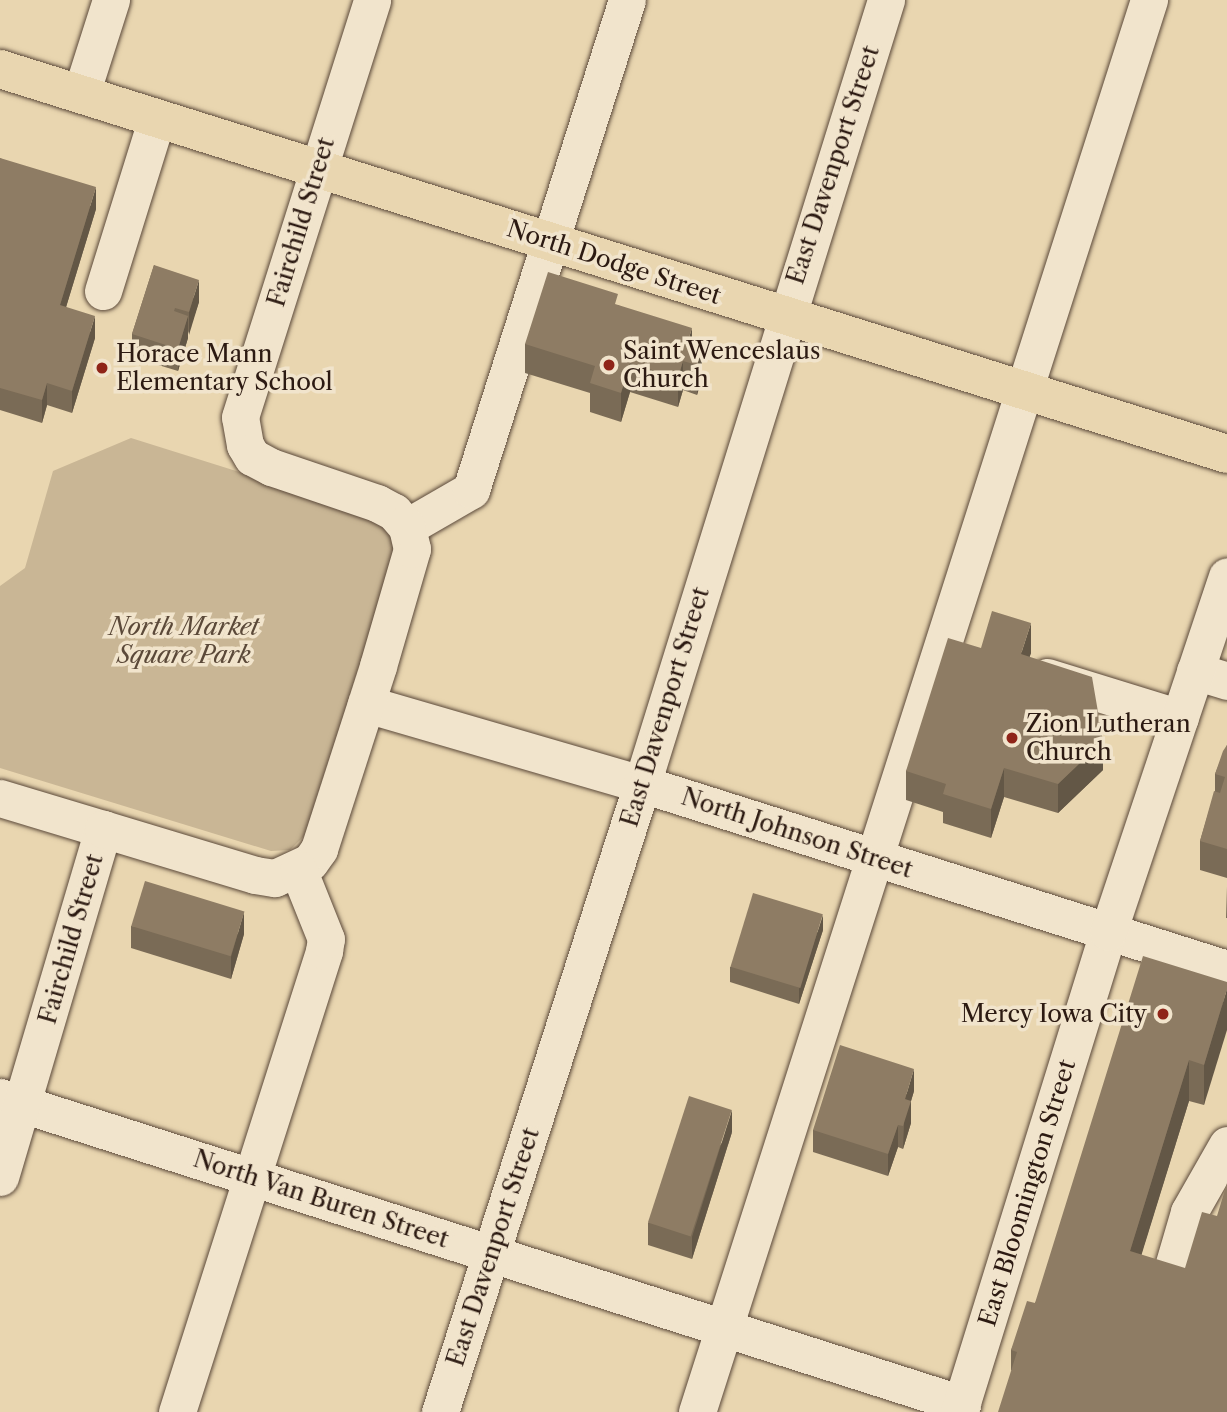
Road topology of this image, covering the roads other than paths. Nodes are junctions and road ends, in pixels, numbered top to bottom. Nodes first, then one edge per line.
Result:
1 (111, 0) edge
2 (372, 0) edge
3 (626, 0) edge
4 (886, 0) edge
5 (1149, 0) edge
6 (0, 69) edge
7 (81, 94) junction
8 (157, 118) junction
9 (318, 167) junction
10 (550, 241) junction
11 (103, 291) dead end
12 (785, 317) junction
13 (1023, 391) junction
14 (1227, 454) edge
15 (407, 527) junction
16 (1227, 576) edge
17 (942, 643) junction
18 (981, 656) edge
19 (1019, 668) edge
20 (1211, 676) edge
21 (366, 704) junction
22 (1180, 718) junction
23 (642, 784) junction
24 (0, 798) edge
25 (103, 829) junction
26 (874, 857) junction
27 (298, 869) junction
28 (1108, 932) junction
29 (1227, 970) edge
30 (12, 1101) edge
31 (1227, 1145) edge
32 (0, 1177) edge
33 (252, 1177) junction
34 (490, 1253) junction
35 (1170, 1277) edge
36 (724, 1328) junction
37 (961, 1408) edge
38 (177, 1412) edge
39 (440, 1412) edge
40 (697, 1412) edge

1 - 7 street
2 - 9 street, Fairchild Street
3 - 10 street
4 - 12 street, East Davenport Street
5 - 13 street
6 - 7 main road, North Dodge Street
7 - 8 main road, North Dodge Street
8 - 9 main road, North Dodge Street
8 - 11 street
9 - 10 main road, North Dodge Street
9 - 15 street, Fairchild Street
10 - 12 main road, North Dodge Street
10 - 15 street
12 - 13 main road, North Dodge Street
12 - 23 street, East Davenport Street
13 - 14 main road, North Dodge Street
13 - 17 street
15 - 21 street
16 - 20 street, East Bloomington Street
17 - 18 street
17 - 26 street
19 - 22 street
20 - 22 street, East Bloomington Street
21 - 23 street, North Johnson Street
21 - 27 street
22 - 28 street, East Bloomington Street
23 - 26 street, North Johnson Street
23 - 34 street, East Davenport Street
24 - 25 street
25 - 27 street, Fairchild Street
25 - 30 street, Fairchild Street
26 - 28 street, North Johnson Street
26 - 36 street
27 - 33 street
28 - 29 street, North Johnson Street
28 - 37 street, East Bloomington Street
30 - 32 street, Fairchild Street
30 - 33 street, North Van Buren Street
31 - 35 street
33 - 34 street, North Van Buren Street
33 - 38 street
34 - 36 street, North Van Buren Street
34 - 39 street, East Davenport Street
36 - 37 street, North Van Buren Street
36 - 40 street

